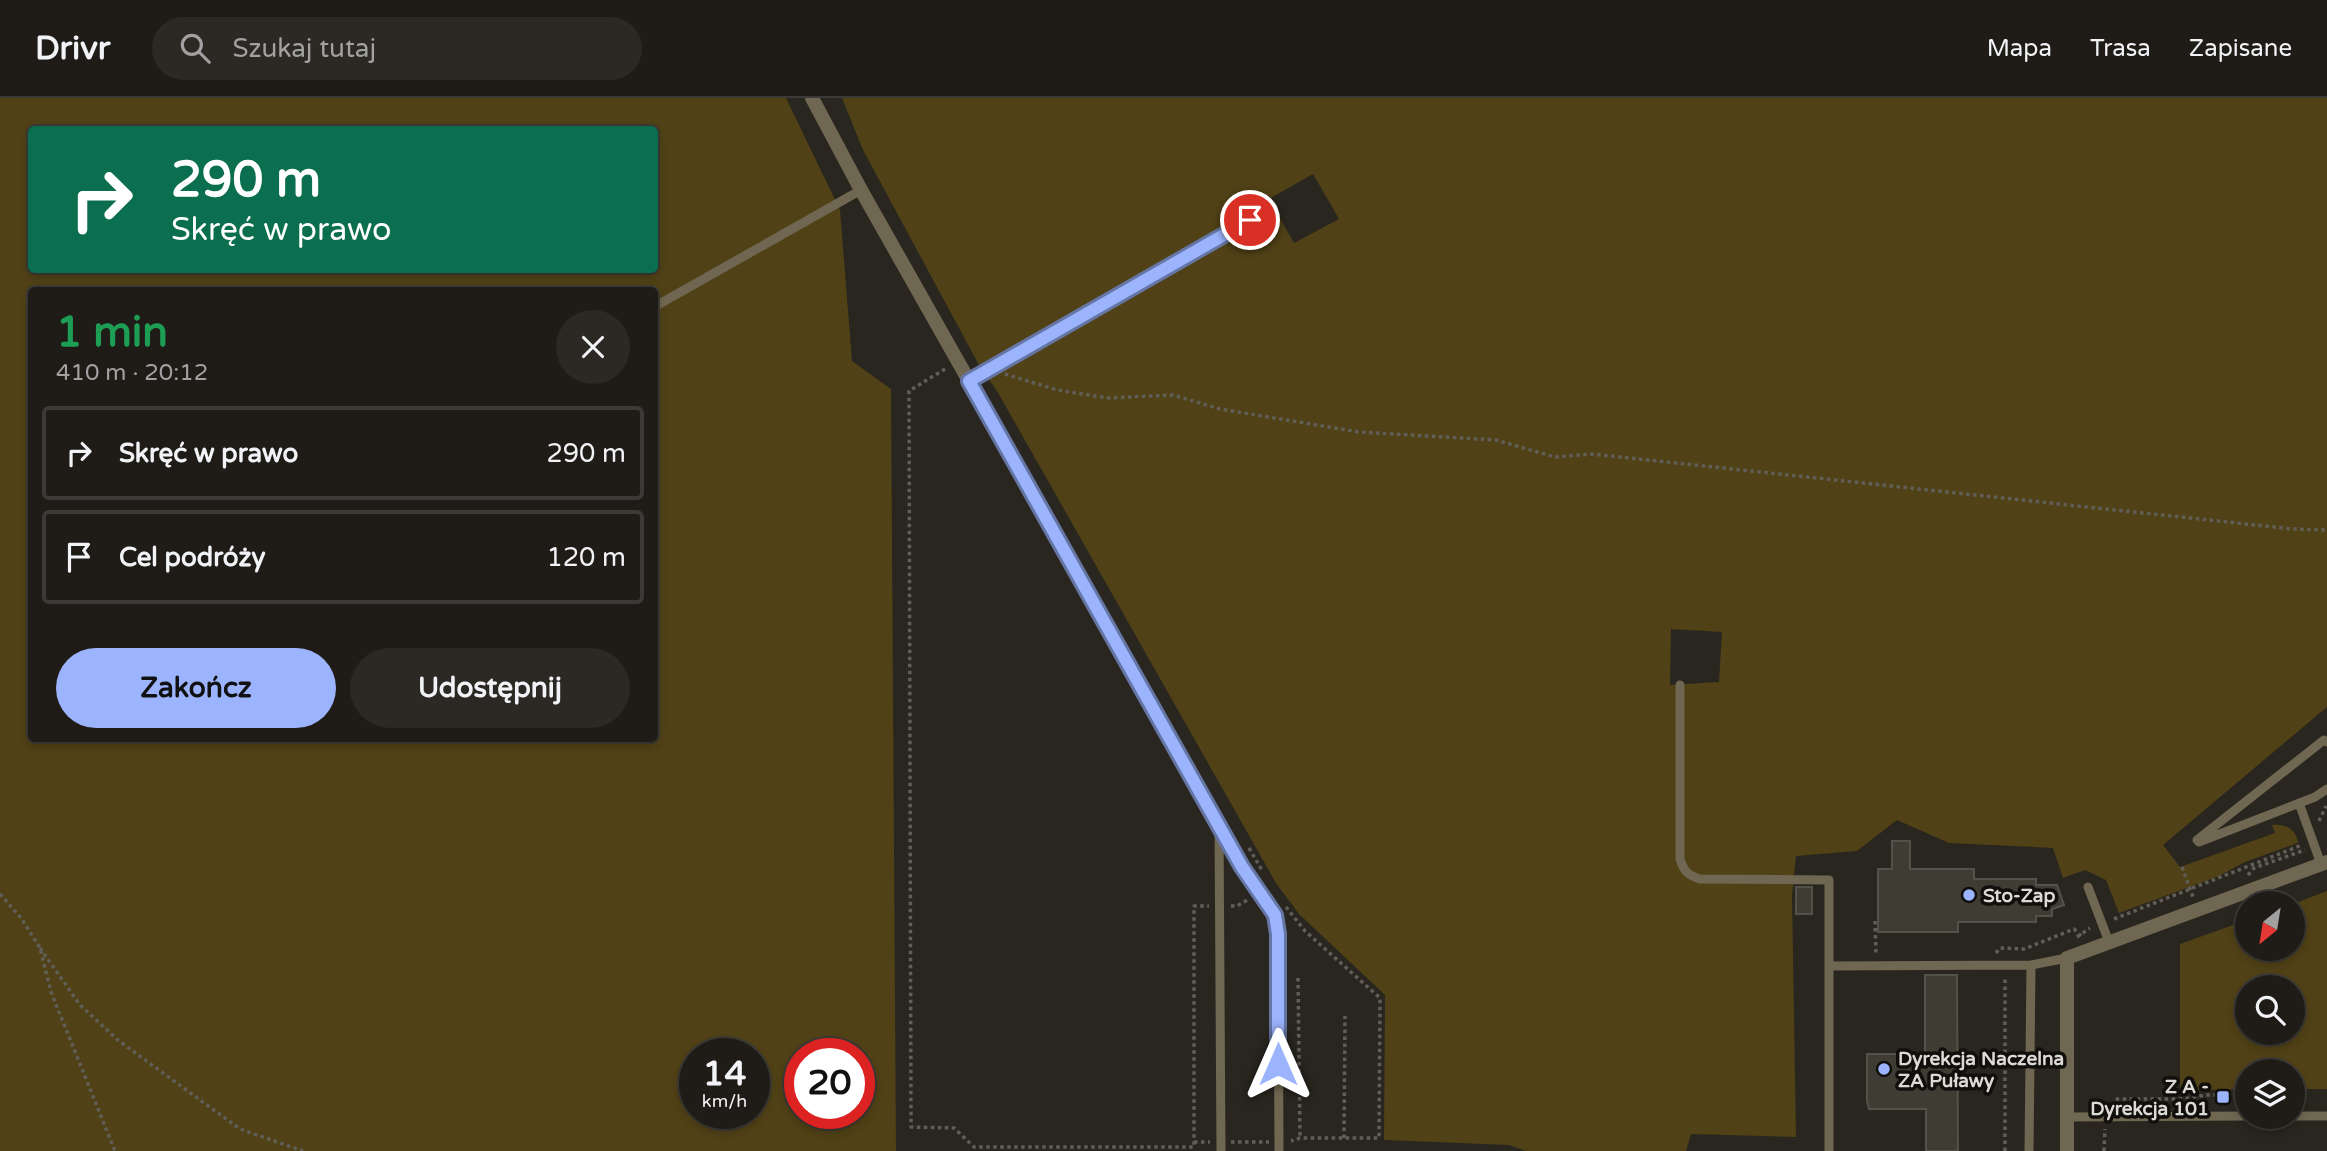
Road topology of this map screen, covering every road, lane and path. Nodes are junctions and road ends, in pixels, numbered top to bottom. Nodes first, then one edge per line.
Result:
1 (812, 98) edge
2 (861, 190) junction
3 (1273, 207) dead end
4 (658, 305) edge
5 (958, 361) junction
6 (994, 366) junction
7 (971, 385) junction
8 (2327, 530) edge
9 (1680, 685) dead end
10 (2327, 742) edge
11 (2327, 789) edge
12 (2299, 803) junction
13 (2327, 805) edge
14 (1219, 823) junction
15 (2313, 841) junction
16 (1245, 842) dead end
17 (2300, 843) junction
18 (2296, 853) dead end
19 (2324, 863) edge
20 (2182, 867) dead end
21 (1265, 875) dead end
22 (2088, 887) dead end
23 (2191, 890) junction
24 (1259, 893) junction
25 (0, 894) edge
26 (1279, 897) dead end
27 (2194, 899) dead end
28 (1220, 906) junction
29 (2102, 924) junction
30 (2074, 940) dead end
31 (2109, 942) junction
32 (40, 948) junction
33 (2032, 954) dead end
34 (2067, 958) junction
35 (2031, 965) junction
36 (1829, 966) junction
37 (2005, 968) junction
38 (1298, 978) dead end
39 (1345, 1016) dead end
40 (2235, 1116) edge
41 (2305, 1116) edge
42 (2327, 1116) edge
43 (2067, 1117) junction
44 (1300, 1138) junction
45 (1344, 1138) junction
46 (1194, 1142) junction
47 (1279, 1146) edge
48 (1221, 1147) edge
49 (115, 1151) edge
50 (303, 1151) edge
51 (1829, 1151) edge
52 (2005, 1151) edge
53 (2029, 1151) edge
54 (2067, 1151) edge

1 - 2 street
2 - 4 lane
2 - 5 street
3 - 6 lane
5 - 7 street
5 - 46 path
6 - 7 lane
6 - 8 path
7 - 14 street
9 - 36 lane
10 - 12 lane
11 - 12 lane
12 - 15 lane
13 - 15 path
14 - 24 lane
14 - 28 lane
15 - 17 path
15 - 19 lane
16 - 21 path
17 - 18 path
17 - 23 path
19 - 31 street
20 - 23 path
22 - 29 lane
23 - 27 path
23 - 29 path
24 - 28 path
24 - 47 lane
25 - 32 path
26 - 45 path
28 - 46 path
28 - 48 lane
29 - 30 path
29 - 31 lane
31 - 34 street
32 - 49 path
32 - 50 path
33 - 37 path
34 - 35 lane
34 - 43 street
35 - 37 lane
35 - 53 lane
36 - 37 lane
36 - 51 lane
37 - 52 path
38 - 44 path
39 - 45 path
40 - 43 lane
41 - 42 lane
43 - 54 street
44 - 45 path
44 - 47 path
46 - 48 path
47 - 48 path

